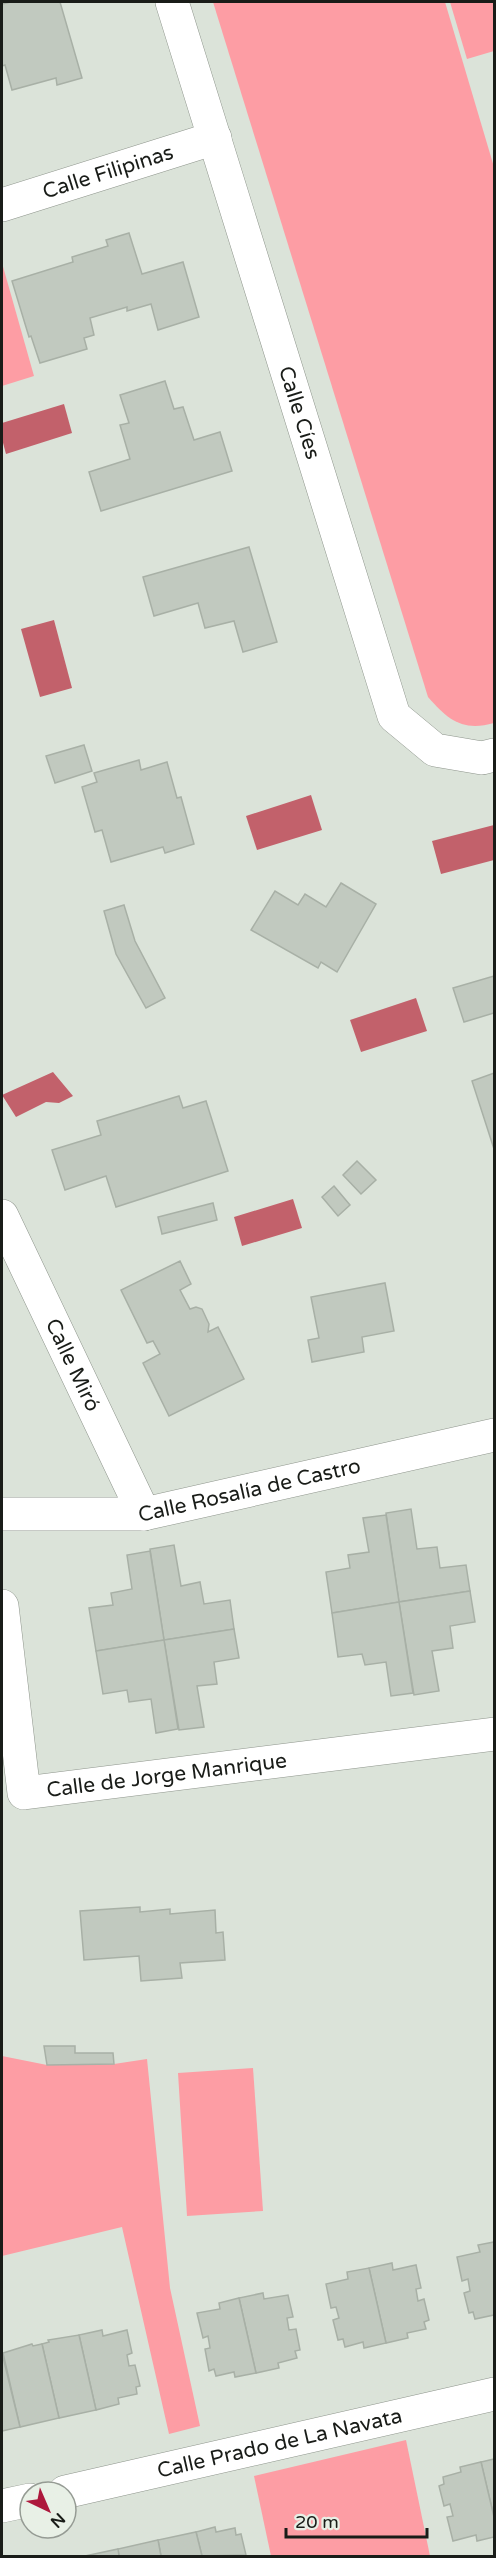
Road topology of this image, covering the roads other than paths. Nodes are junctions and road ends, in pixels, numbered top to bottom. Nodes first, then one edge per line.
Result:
1 (172, 2) edge
2 (215, 138) junction
3 (2, 205) edge
4 (495, 755) edge
5 (2, 1216) edge
6 (495, 1435) edge
7 (2, 1514) edge
8 (144, 1514) junction
9 (2, 1606) edge
10 (495, 1734) edge
11 (495, 2394) edge
12 (78, 2489) edge
13 (18, 2503) edge
14 (2, 2506) edge

1 - 2 street, Calle Cíes
2 - 3 street, Calle Filipinas
2 - 4 street, Calle Cíes
5 - 8 street, Calle Miró
6 - 8 street, Calle Rosalía de Castro
7 - 8 street, Calle Rosalía de Castro
9 - 10 street, Calle de Jorge Manrique
11 - 12 street, Calle Prado de La Navata
13 - 14 street

